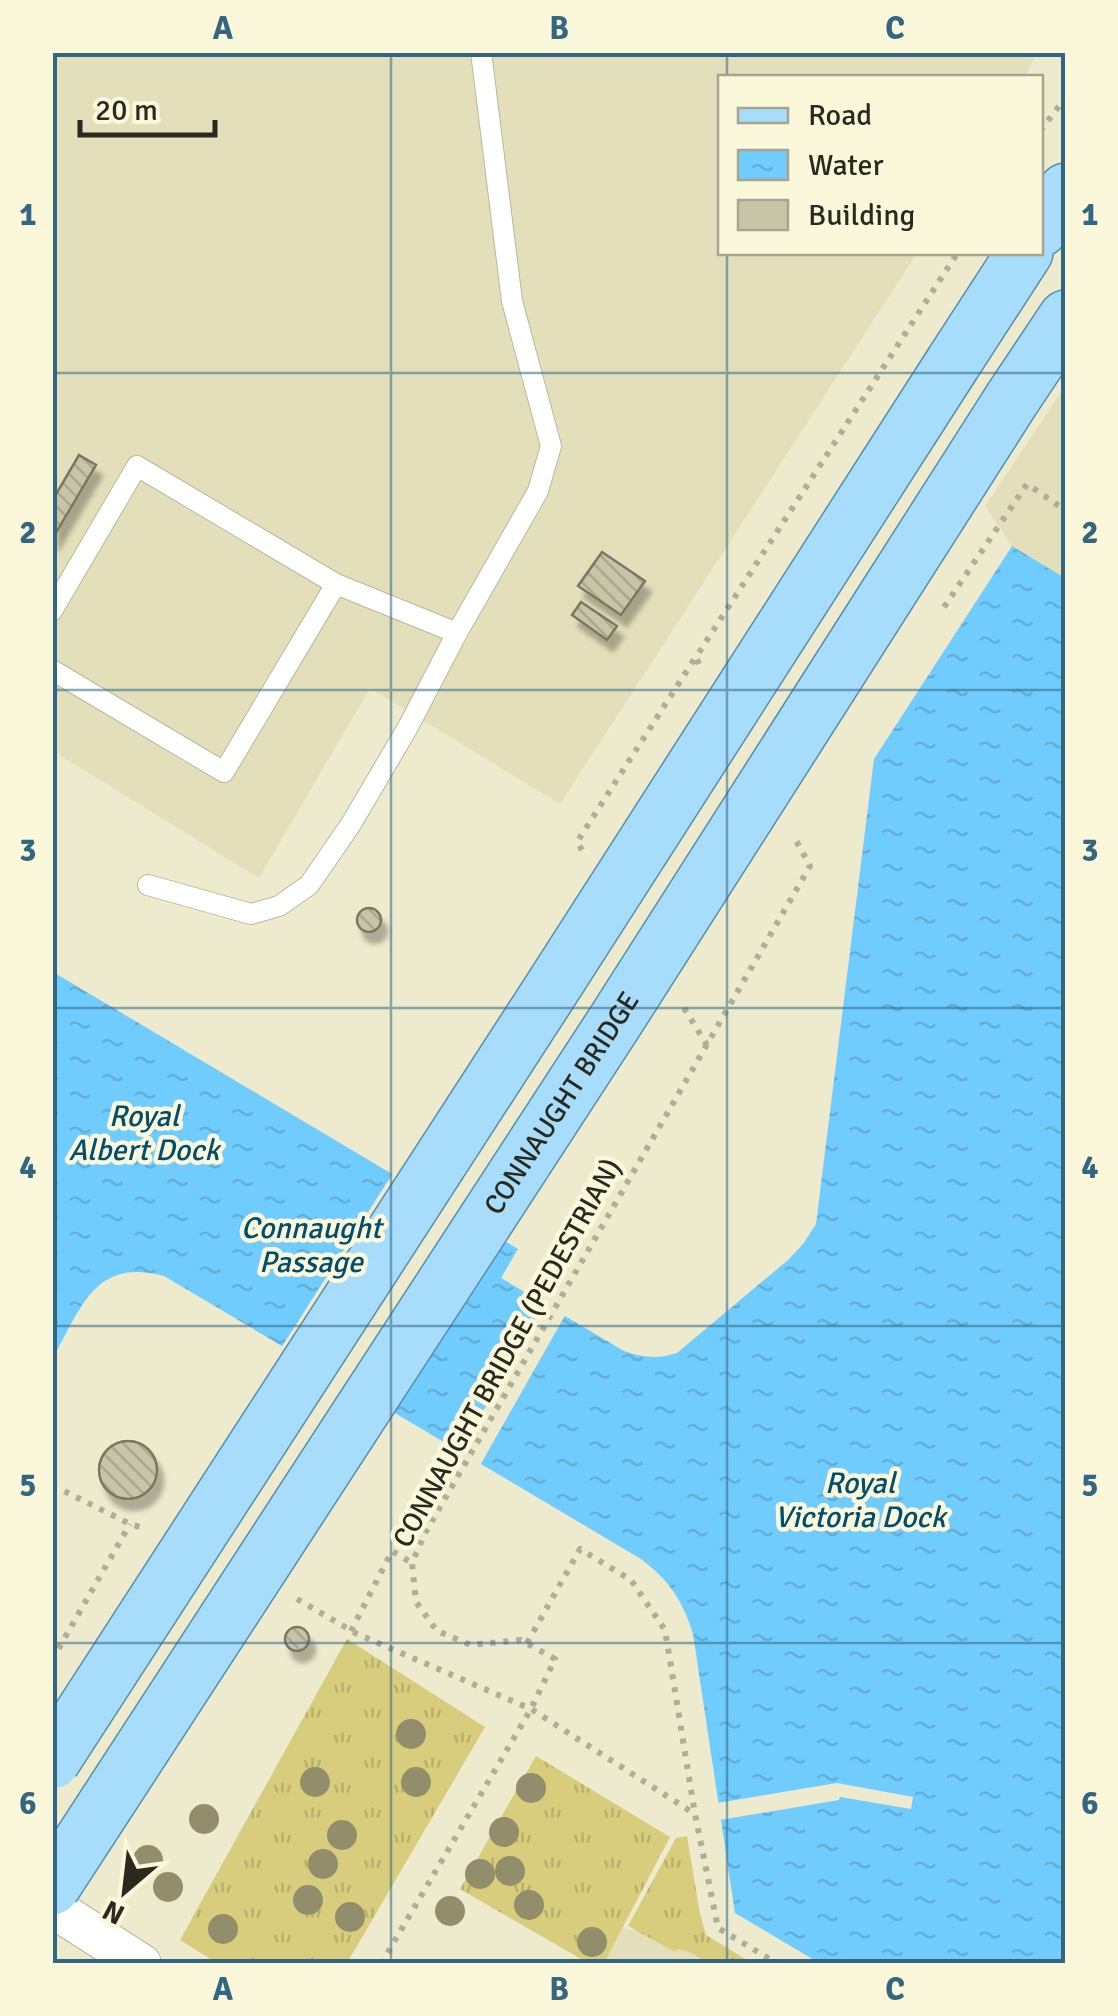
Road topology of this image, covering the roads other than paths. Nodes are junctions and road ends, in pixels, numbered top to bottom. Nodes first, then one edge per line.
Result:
1 (481, 52) edge
2 (1066, 191) edge
3 (1043, 225) edge
4 (1023, 255) edge
5 (1066, 318) edge
6 (336, 584) junction
7 (52, 611) edge
8 (457, 633) junction
9 (52, 670) edge
10 (148, 885) dead end
11 (52, 1761) edge
12 (52, 1887) edge
13 (52, 1907) edge
14 (141, 1964) edge

1 - 8 lane
2 - 3 main road
4 - 11 main road, bridge
5 - 12 main road, CONNAUGHT BRIDGE, bridge
6 - 7 lane
6 - 8 lane
6 - 9 lane
8 - 10 lane
13 - 14 street

